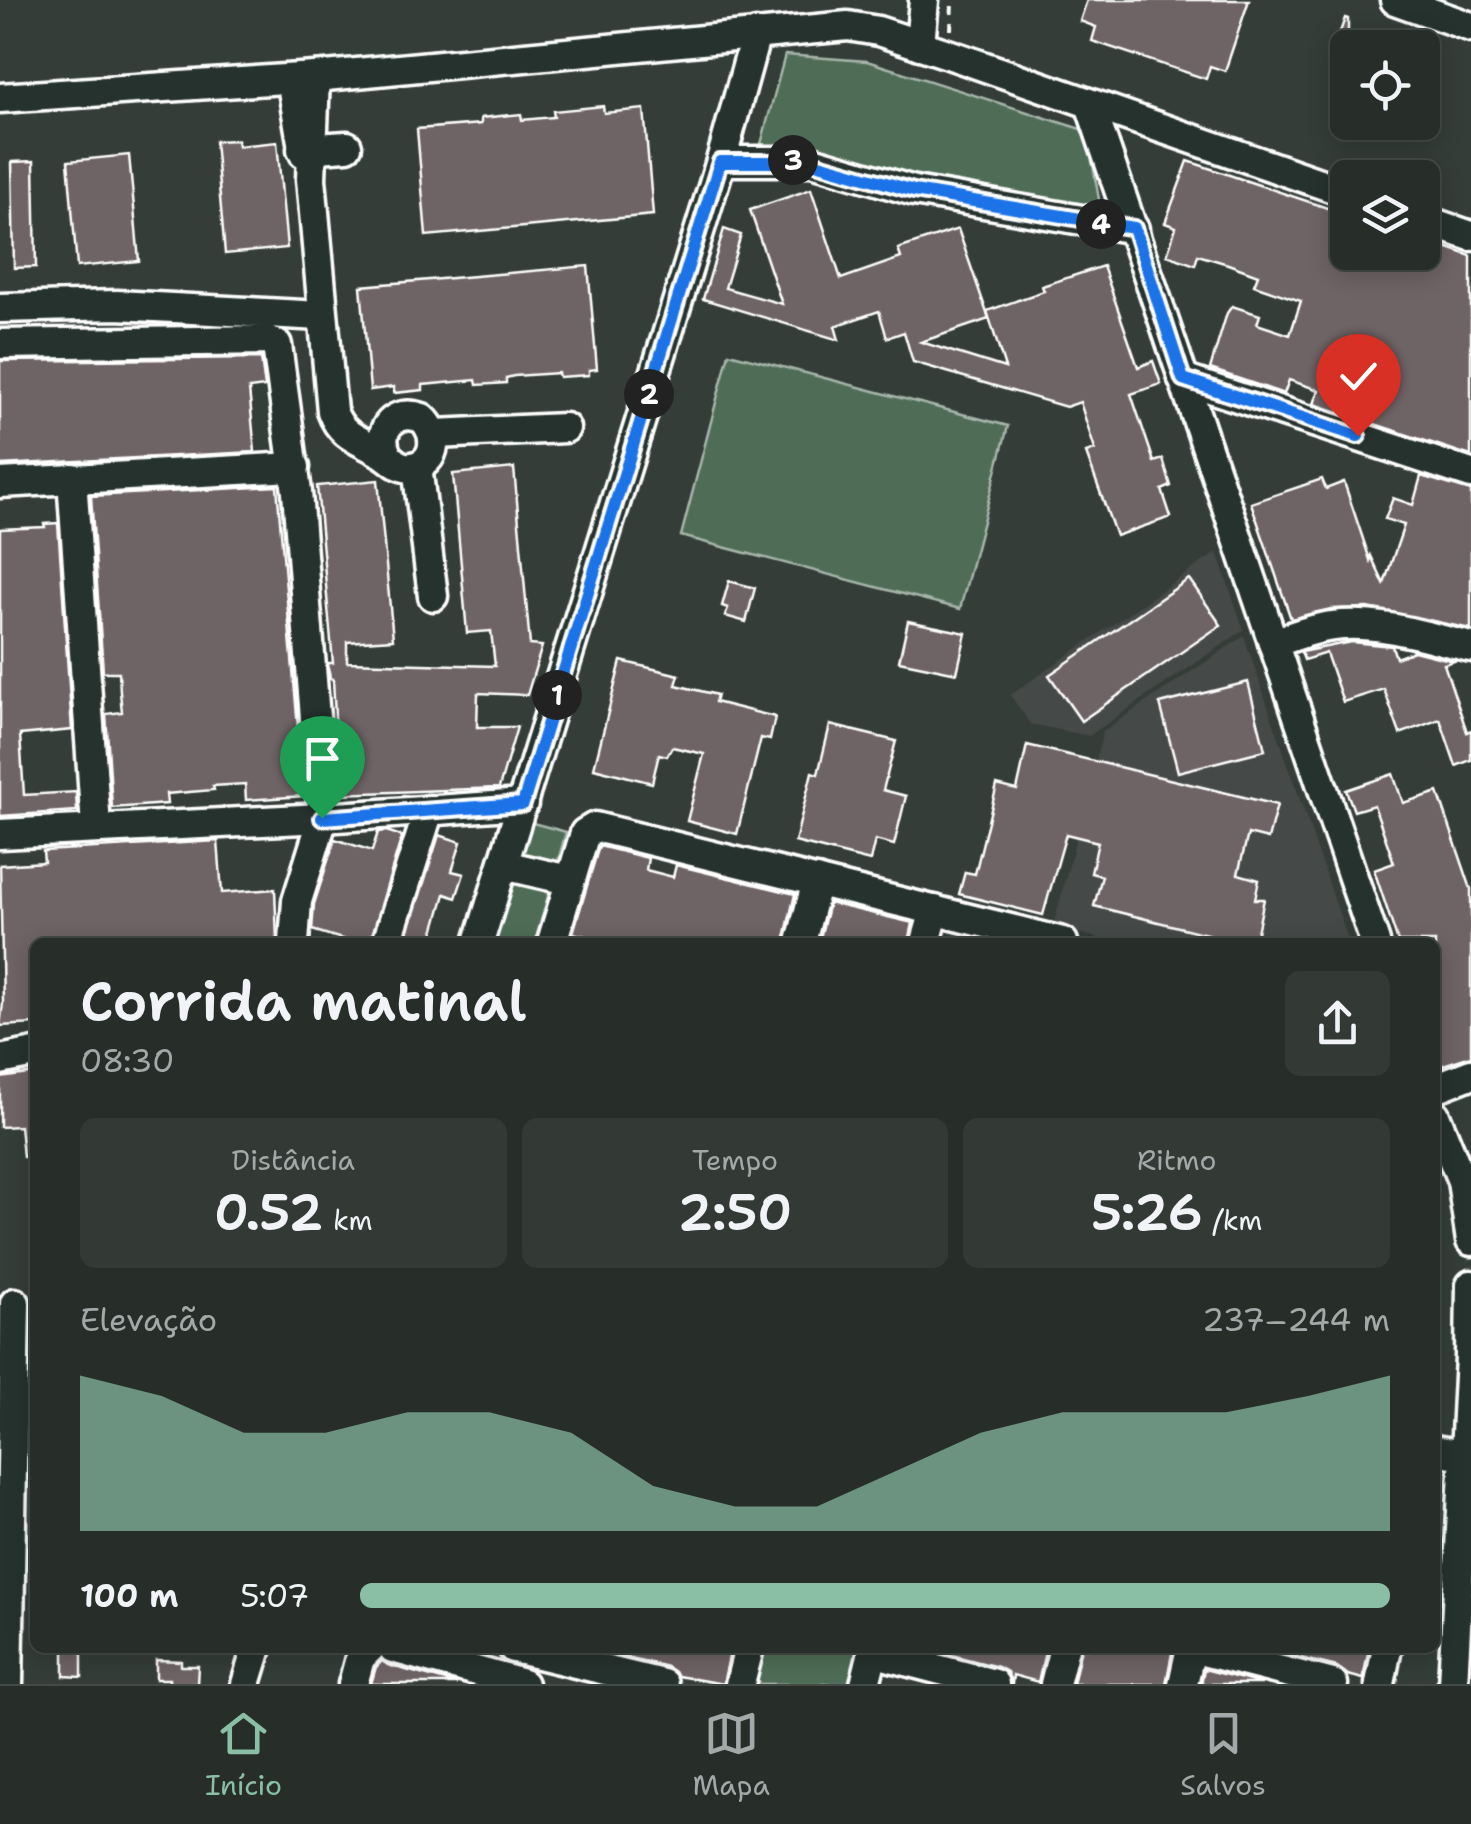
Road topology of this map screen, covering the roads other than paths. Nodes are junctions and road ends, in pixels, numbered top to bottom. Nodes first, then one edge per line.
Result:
1 (924, 0) edge
2 (1394, 0) edge
3 (1471, 27) edge
4 (756, 34) junction
5 (920, 45) junction
6 (303, 78) junction
7 (0, 98) edge
8 (1090, 104) junction
9 (347, 146) dead end
10 (308, 148) junction
11 (720, 162) junction
12 (1330, 187) edge
13 (1471, 217) edge
14 (1440, 219) edge
15 (1440, 225) edge
16 (1134, 228) junction
17 (1471, 236) edge
18 (0, 308) edge
19 (321, 316) junction
20 (0, 344) edge
21 (1183, 379) junction
22 (565, 428) dead end
23 (434, 434) junction
24 (387, 456) junction
25 (294, 466) junction
26 (417, 466) junction
27 (1471, 474) edge
28 (72, 478) junction
29 (0, 483) edge
30 (433, 596) dead end
31 (1273, 642) junction
32 (1471, 647) edge
33 (523, 804) junction
34 (429, 810) junction
35 (322, 818) junction
36 (96, 827) junction
37 (0, 834) edge
38 (504, 864) junction
39 (568, 880) junction
40 (817, 881) junction
41 (934, 910) junction
42 (294, 938) edge
43 (388, 938) edge
44 (480, 938) edge
45 (560, 938) edge
46 (802, 938) edge
47 (927, 938) edge
48 (1041, 938) edge
49 (1374, 938) edge
50 (30, 1054) edge
51 (0, 1060) edge
52 (1471, 1074) edge
53 (1440, 1086) edge
54 (1440, 1127) edge
55 (1470, 1208) edge
56 (1471, 1241) edge
57 (1471, 1285) edge
58 (15, 1303) dead end
59 (1471, 1358) edge
60 (1449, 1453) edge
61 (255, 1653) edge
62 (407, 1653) edge
63 (559, 1653) edge
64 (747, 1653) edge
65 (872, 1653) edge
66 (884, 1653) edge
67 (1063, 1653) edge
68 (1190, 1653) edge
69 (1211, 1653) edge
70 (1386, 1653) edge
71 (481, 1679) edge
72 (8, 1684) edge
73 (246, 1684) edge
74 (523, 1684) edge
75 (664, 1684) edge
76 (740, 1684) edge
77 (865, 1684) edge
78 (994, 1684) edge
79 (1055, 1684) edge
80 (1182, 1684) edge
81 (1333, 1684) edge
82 (1380, 1684) edge
83 (1453, 1684) edge

1 - 5 street
2 - 3 street
4 - 5 street
4 - 6 street
4 - 11 street
5 - 8 street
6 - 7 street
6 - 10 street
8 - 12 street
8 - 16 street
9 - 10 street
10 - 19 street
11 - 16 street
11 - 33 street
13 - 14 street
15 - 17 street
16 - 21 street
18 - 19 street
19 - 24 street
20 - 25 street
21 - 27 street
21 - 31 street
22 - 23 street
23 - 24 street
23 - 26 street
24 - 26 street
25 - 28 street
25 - 35 street
26 - 30 street
28 - 29 street
28 - 36 street
31 - 32 street
31 - 49 street
33 - 34 street
33 - 38 street
34 - 35 street
34 - 43 street
35 - 36 street
35 - 42 street
36 - 37 street
38 - 39 street
38 - 44 street
39 - 40 street
39 - 45 street
40 - 41 street
40 - 46 street
41 - 47 street
41 - 48 street
50 - 51 street
52 - 53 street
54 - 55 street
55 - 56 street
57 - 59 street
58 - 72 street
59 - 60 street
60 - 83 street
61 - 73 street
62 - 71 street
63 - 75 street
64 - 76 street
65 - 77 street
66 - 78 street
67 - 79 street
68 - 80 street
69 - 81 street
70 - 82 street
71 - 74 street

